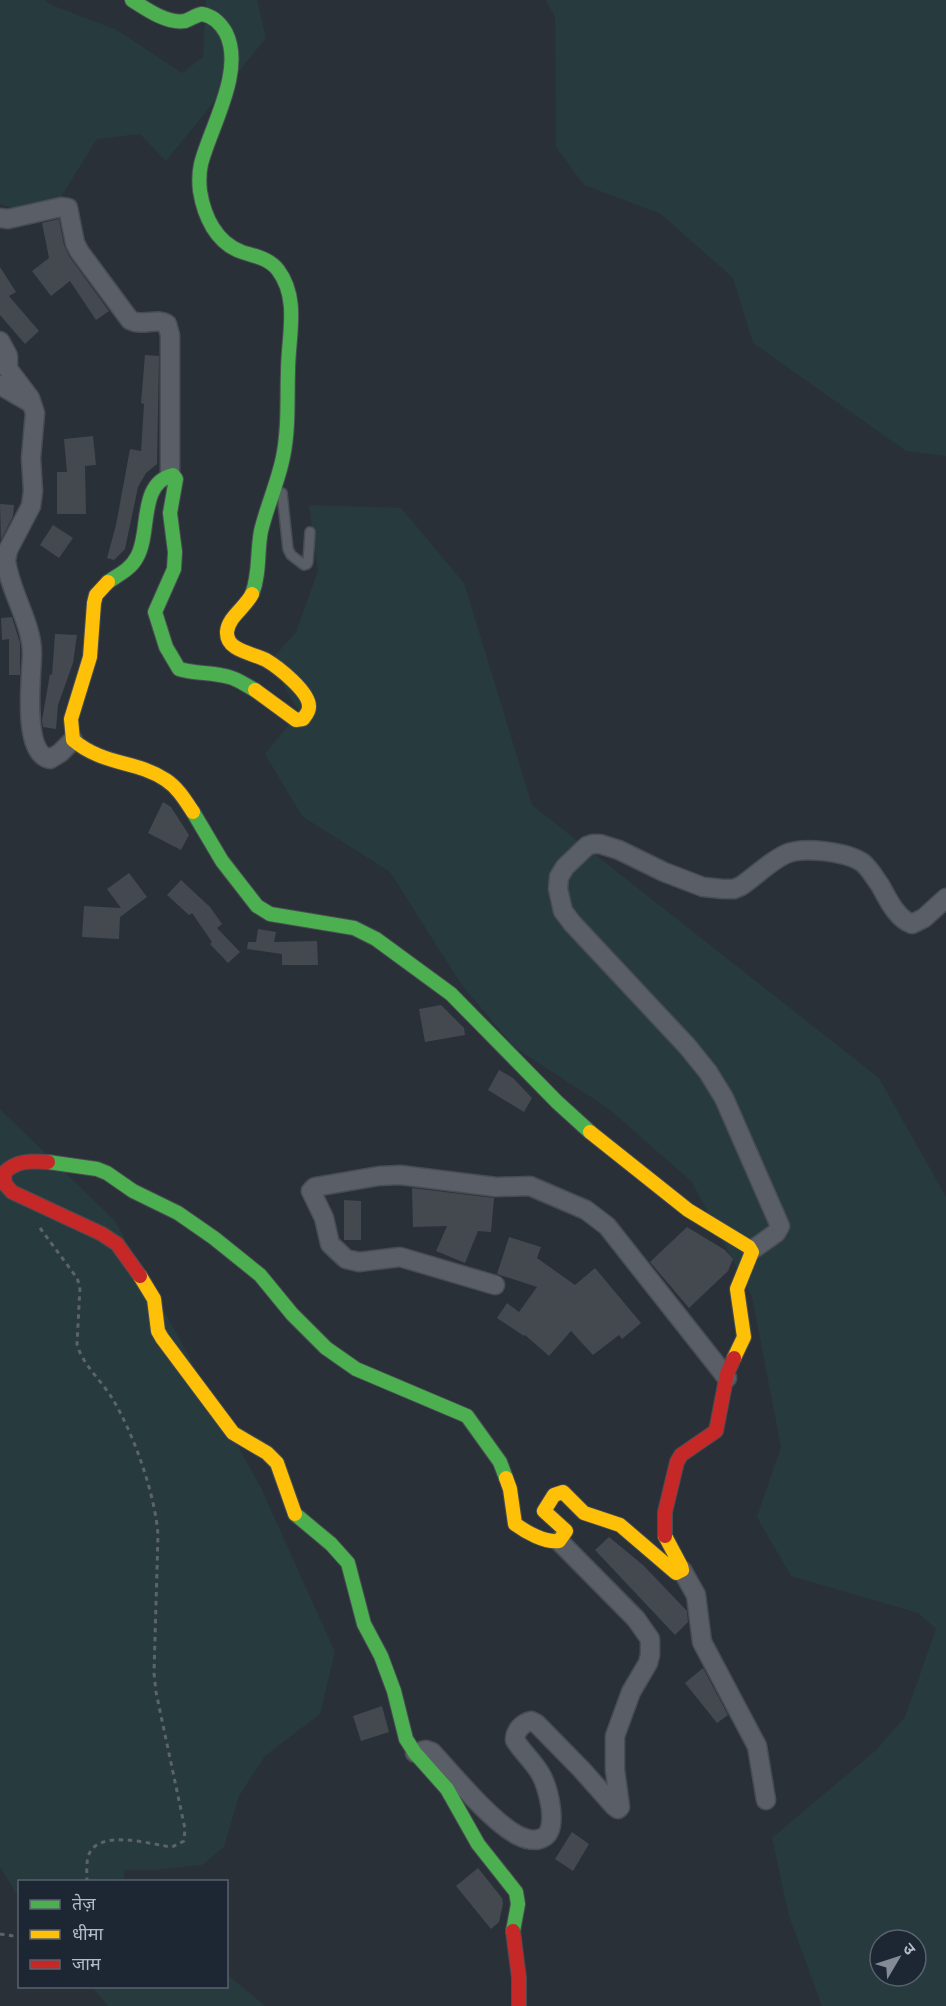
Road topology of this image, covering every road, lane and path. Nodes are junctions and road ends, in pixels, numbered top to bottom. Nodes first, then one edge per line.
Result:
1 (132, 0) edge
2 (0, 218) edge
3 (0, 341) edge
4 (0, 386) edge
5 (33, 404) junction
6 (280, 473) junction
7 (170, 474) junction
8 (310, 532) dead end
9 (73, 740) junction
10 (946, 898) edge
11 (39, 1226) dead end
12 (752, 1250) junction
13 (495, 1285) dead end
14 (727, 1378) junction
15 (559, 1541) junction
16 (682, 1570) junction
17 (415, 1753) junction
18 (766, 1800) dead end
19 (87, 1880) edge
20 (0, 1934) edge
21 (18, 1937) edge
22 (519, 2006) edge

1 - 6 street
2 - 7 street
3 - 5 street
4 - 5 street
5 - 9 street
6 - 7 street
6 - 8 lane
7 - 9 street
9 - 12 street
10 - 12 street
11 - 19 path
12 - 14 street
13 - 14 street
14 - 16 street
15 - 16 street
15 - 17 street
15 - 17 street
16 - 18 street
17 - 22 street
20 - 21 path

